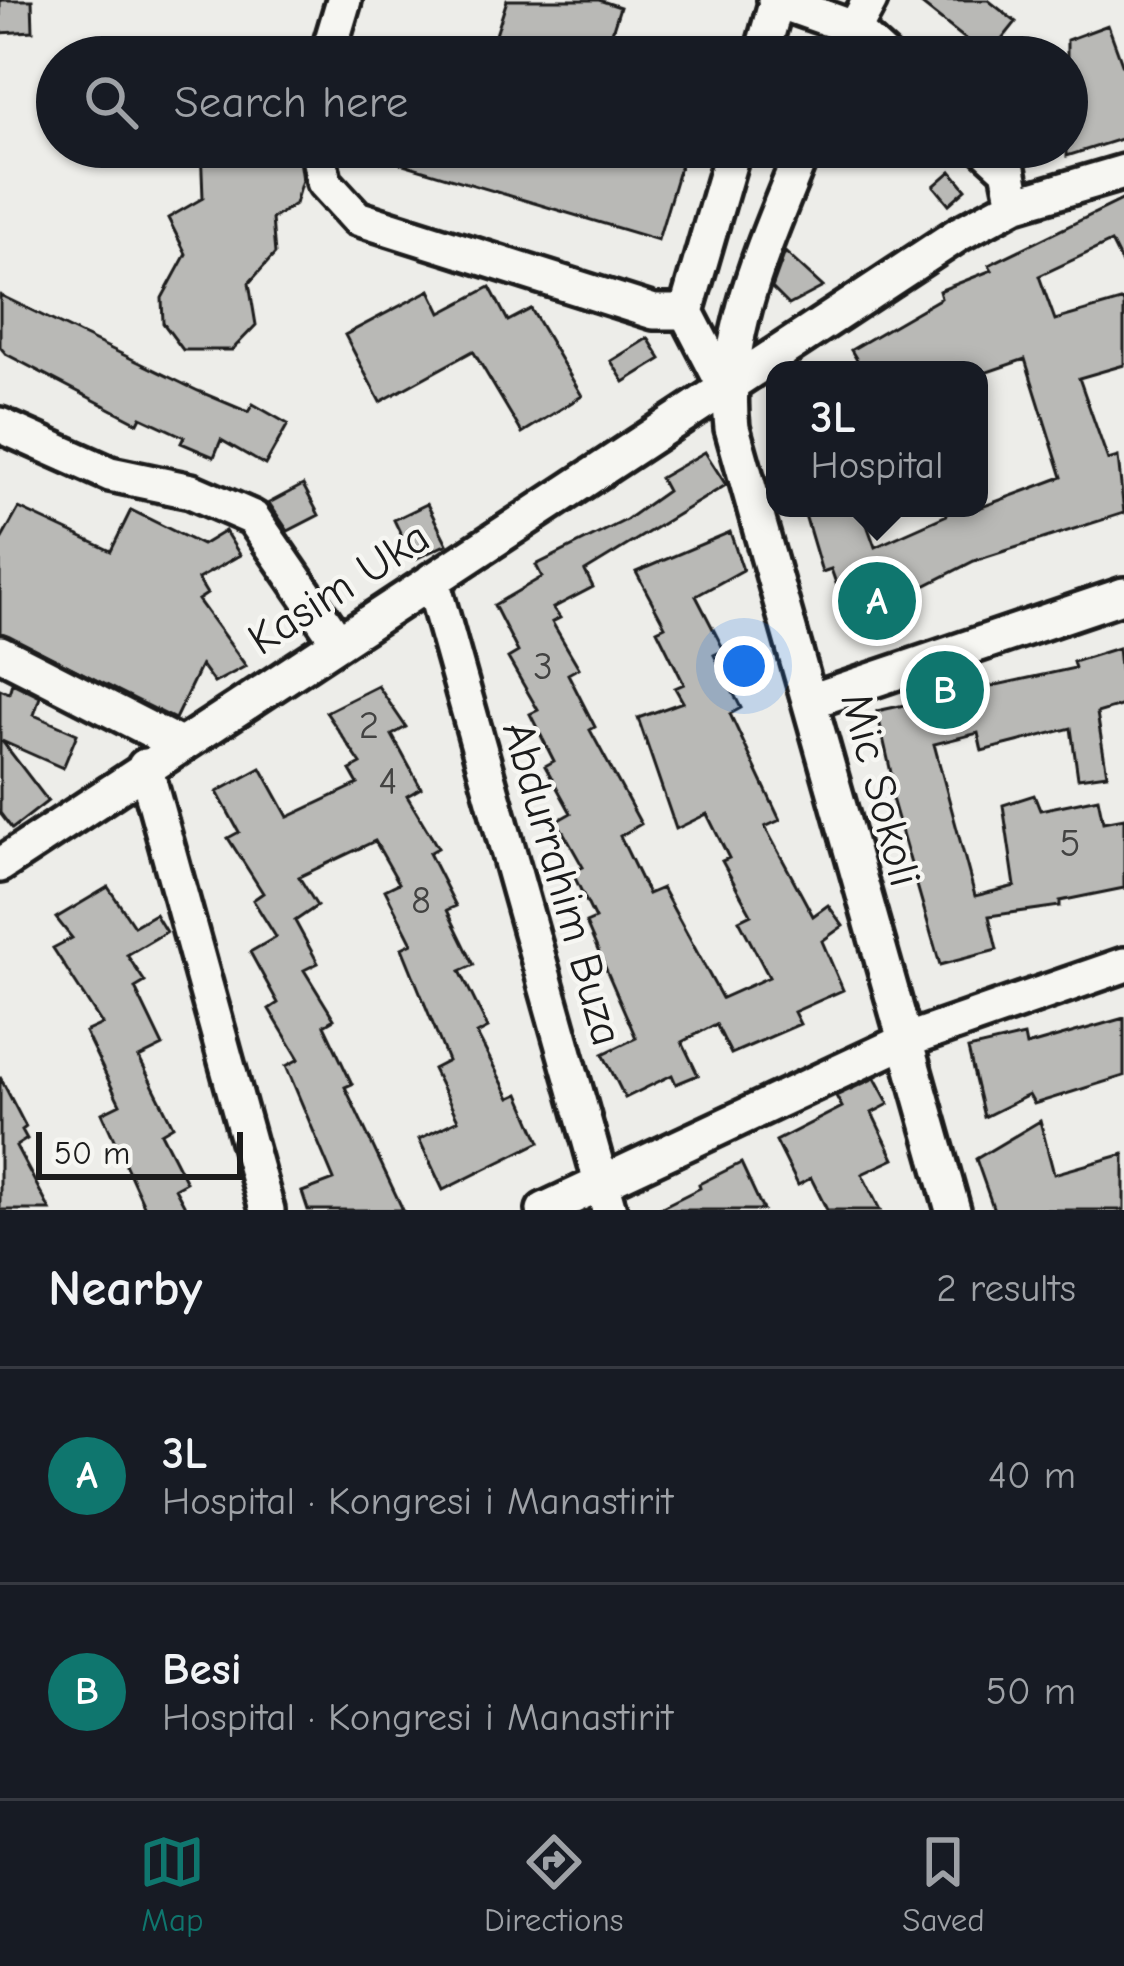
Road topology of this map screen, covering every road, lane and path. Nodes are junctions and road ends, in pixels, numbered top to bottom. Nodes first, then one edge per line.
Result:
1 (344, 0) edge
2 (776, 0) edge
3 (853, 28) edge
4 (333, 36) edge
5 (767, 36) edge
6 (321, 168) edge
7 (728, 168) edge
8 (796, 168) edge
9 (1007, 168) edge
10 (1124, 172) edge
11 (1015, 204) junction
12 (686, 312) junction
13 (772, 361) edge
14 (766, 365) edge
15 (728, 391) junction
16 (0, 425) edge
17 (432, 580) junction
18 (1124, 595) edge
19 (338, 640) junction
20 (0, 653) edge
21 (811, 701) junction
22 (178, 744) junction
23 (145, 766) junction
24 (0, 865) edge
25 (1124, 965) edge
26 (905, 1041) junction
27 (605, 1195) edge
28 (266, 1210) edge
29 (544, 1210) edge
30 (953, 1210) edge

1 - 4 street
2 - 3 street
2 - 5 street
6 - 12 street
7 - 12 street
8 - 15 street
9 - 11 street
10 - 11 street, Kasim Uka
11 - 13 street, Kasim Uka
12 - 15 street
14 - 15 street, Kasim Uka
15 - 17 street, Kasim Uka
15 - 21 street, Mic Sokoli
16 - 19 street
17 - 19 street, Kasim Uka
17 - 27 street, Abdurrahim Buza
18 - 21 street
19 - 22 street, Kasim Uka
20 - 22 street
21 - 26 street, Mic Sokoli
22 - 23 street, Kasim Uka
23 - 24 street, Kasim Uka
23 - 28 street
25 - 26 street
26 - 27 street
26 - 30 street, Mic Sokoli
27 - 29 street

